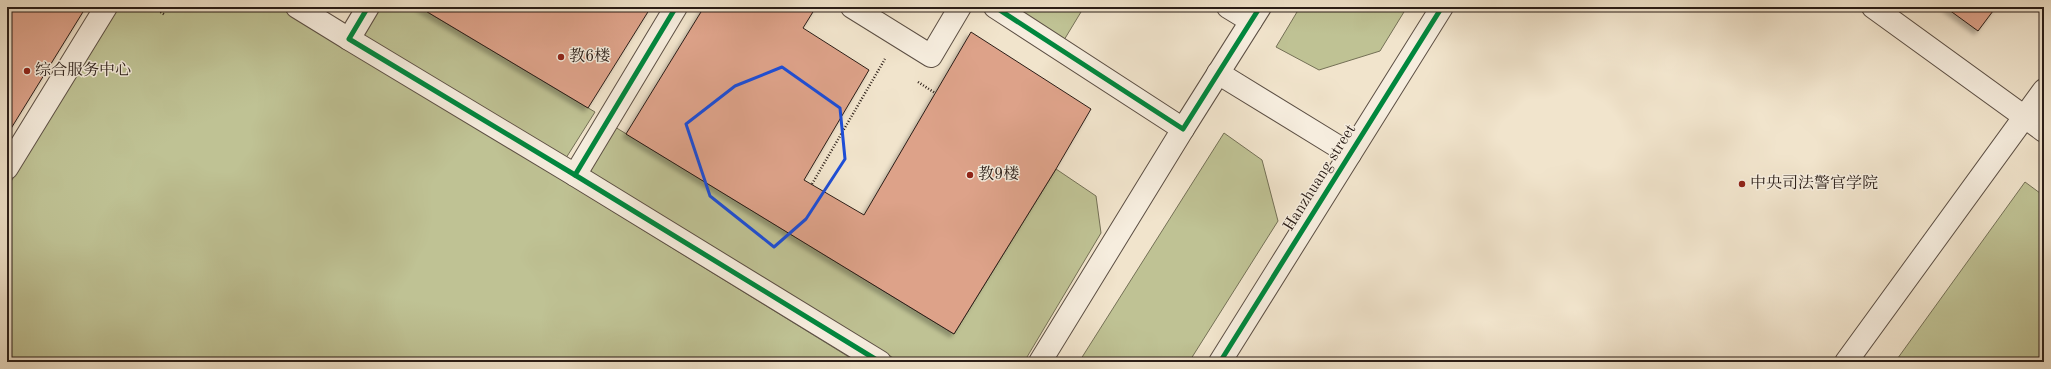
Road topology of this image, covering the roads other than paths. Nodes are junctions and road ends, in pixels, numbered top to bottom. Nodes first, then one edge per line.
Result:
1 (106, 7) edge
2 (297, 7) edge
3 (368, 7) edge
4 (676, 7) edge
5 (852, 7) edge
6 (960, 7) edge
7 (995, 7) edge
8 (1228, 7) edge
9 (1442, 7) edge
10 (1873, 7) edge
11 (1255, 14) edge
12 (349, 39) junction
13 (1218, 73) junction
14 (2044, 90) edge
15 (2024, 117) junction
16 (1183, 129) junction
17 (2044, 131) edge
18 (1350, 154) junction
19 (7, 168) edge
20 (575, 175) junction
21 (880, 362) edge
22 (1040, 362) edge
23 (1220, 362) edge
24 (1846, 362) edge

1 - 19 street
2 - 12 street
3 - 12 street
4 - 20 street
5 - 6 street
7 - 16 street
8 - 11 street
9 - 18 street, Hanzhuang street
10 - 15 street
11 - 13 street
12 - 20 street
13 - 16 street
13 - 18 street
14 - 15 street
15 - 17 street
15 - 24 street
16 - 22 street
18 - 23 street, Hanzhuang street
20 - 21 street

